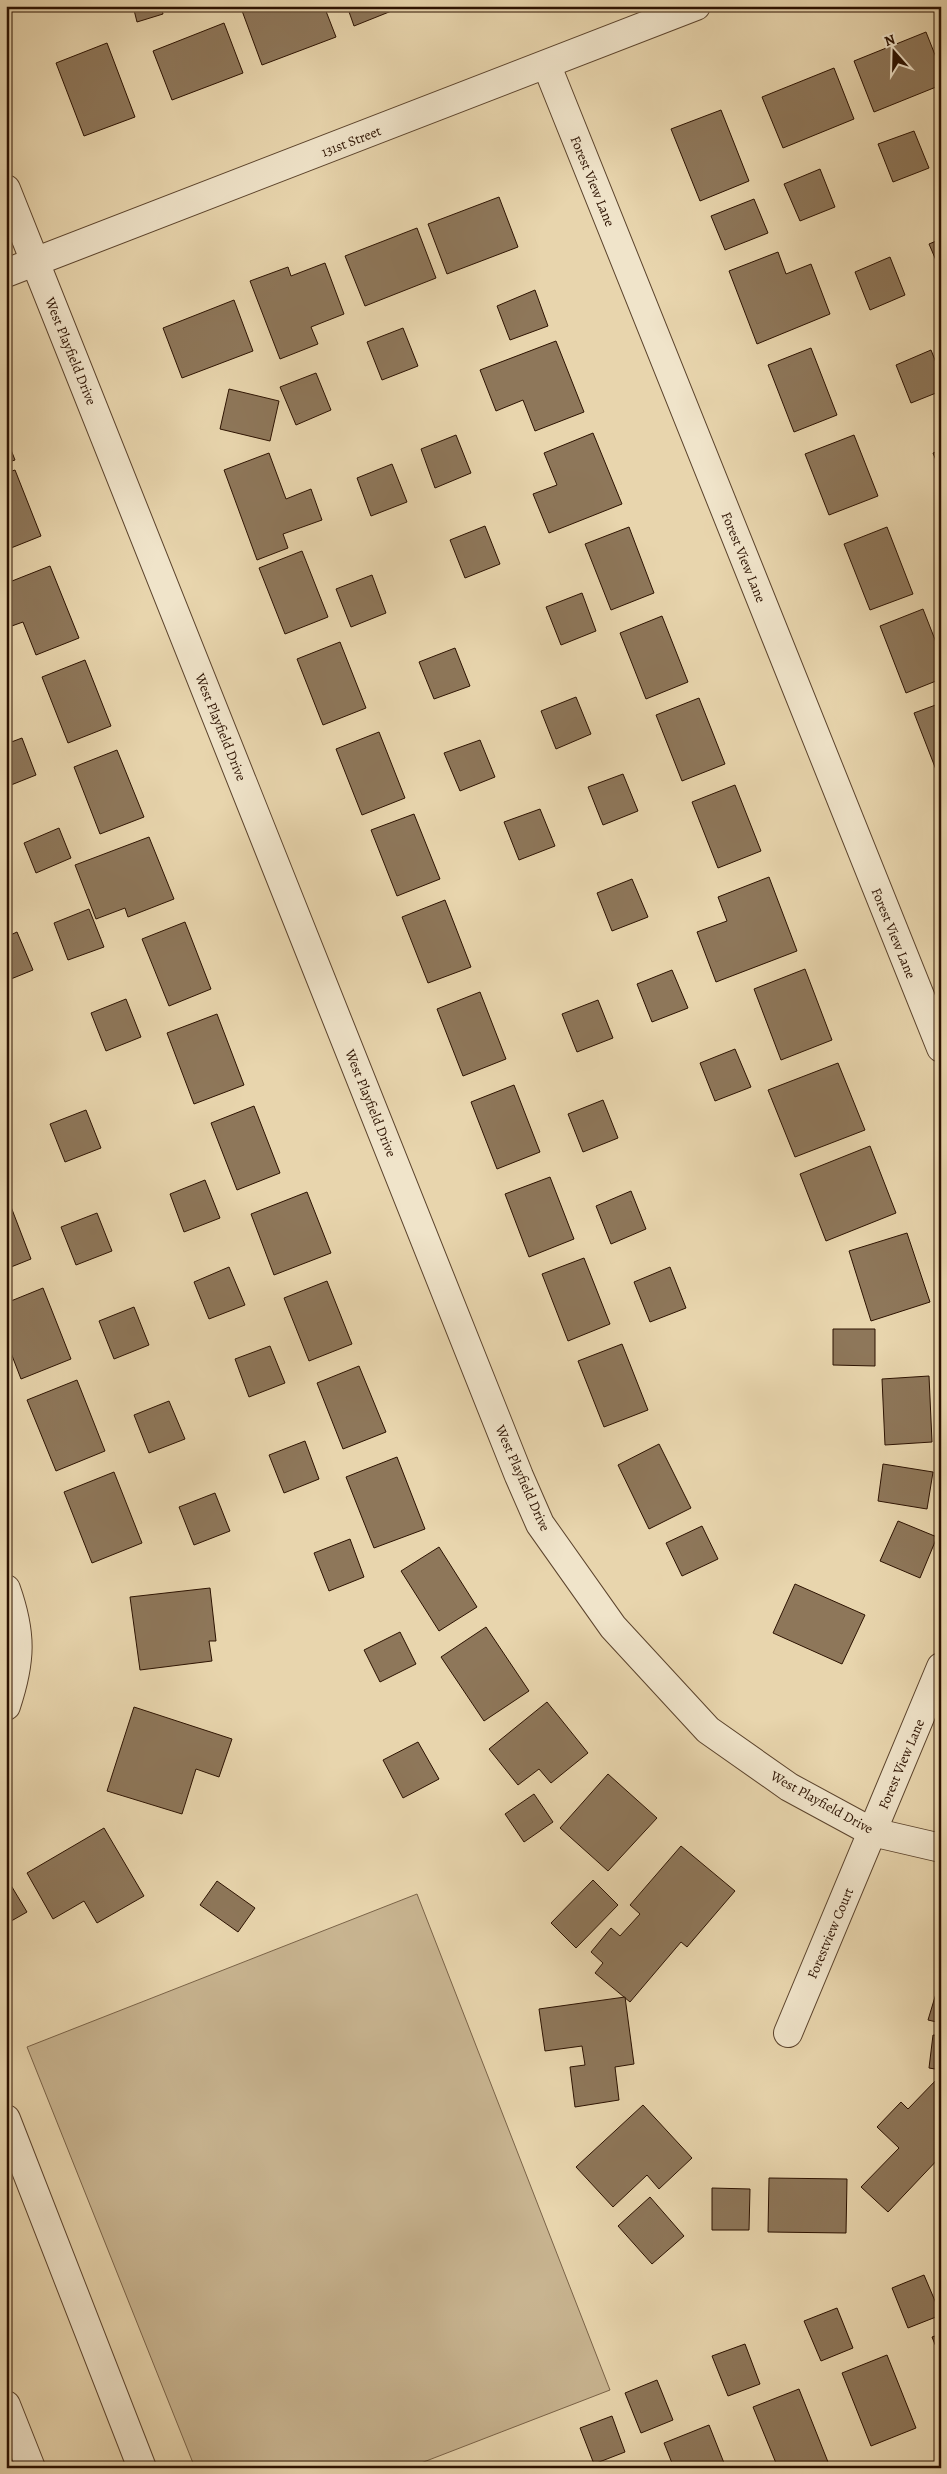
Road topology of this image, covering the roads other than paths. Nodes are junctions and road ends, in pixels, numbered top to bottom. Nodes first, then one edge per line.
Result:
1 (696, 6) edge
2 (547, 66) junction
3 (6, 189) edge
4 (36, 262) junction
5 (6, 273) edge
6 (941, 1048) edge
7 (6, 1589) edge
8 (941, 1667) edge
9 (6, 1706) edge
10 (872, 1832) junction
11 (941, 1848) edge
12 (788, 2033) dead end
13 (6, 2119) edge
14 (6, 2405) edge
15 (32, 2468) edge
16 (142, 2468) edge

1 - 2 street, 131st Street
2 - 4 street, 131st Street
2 - 6 street, Forest View Lane
3 - 4 street, West Playfield Drive
4 - 5 street, 131st Street
4 - 10 street, West Playfield Drive
7 - 9 street
8 - 10 street, Forest View Lane
10 - 11 street, West Playfield Drive
10 - 12 street, Forestview Court
13 - 16 street
14 - 15 street

